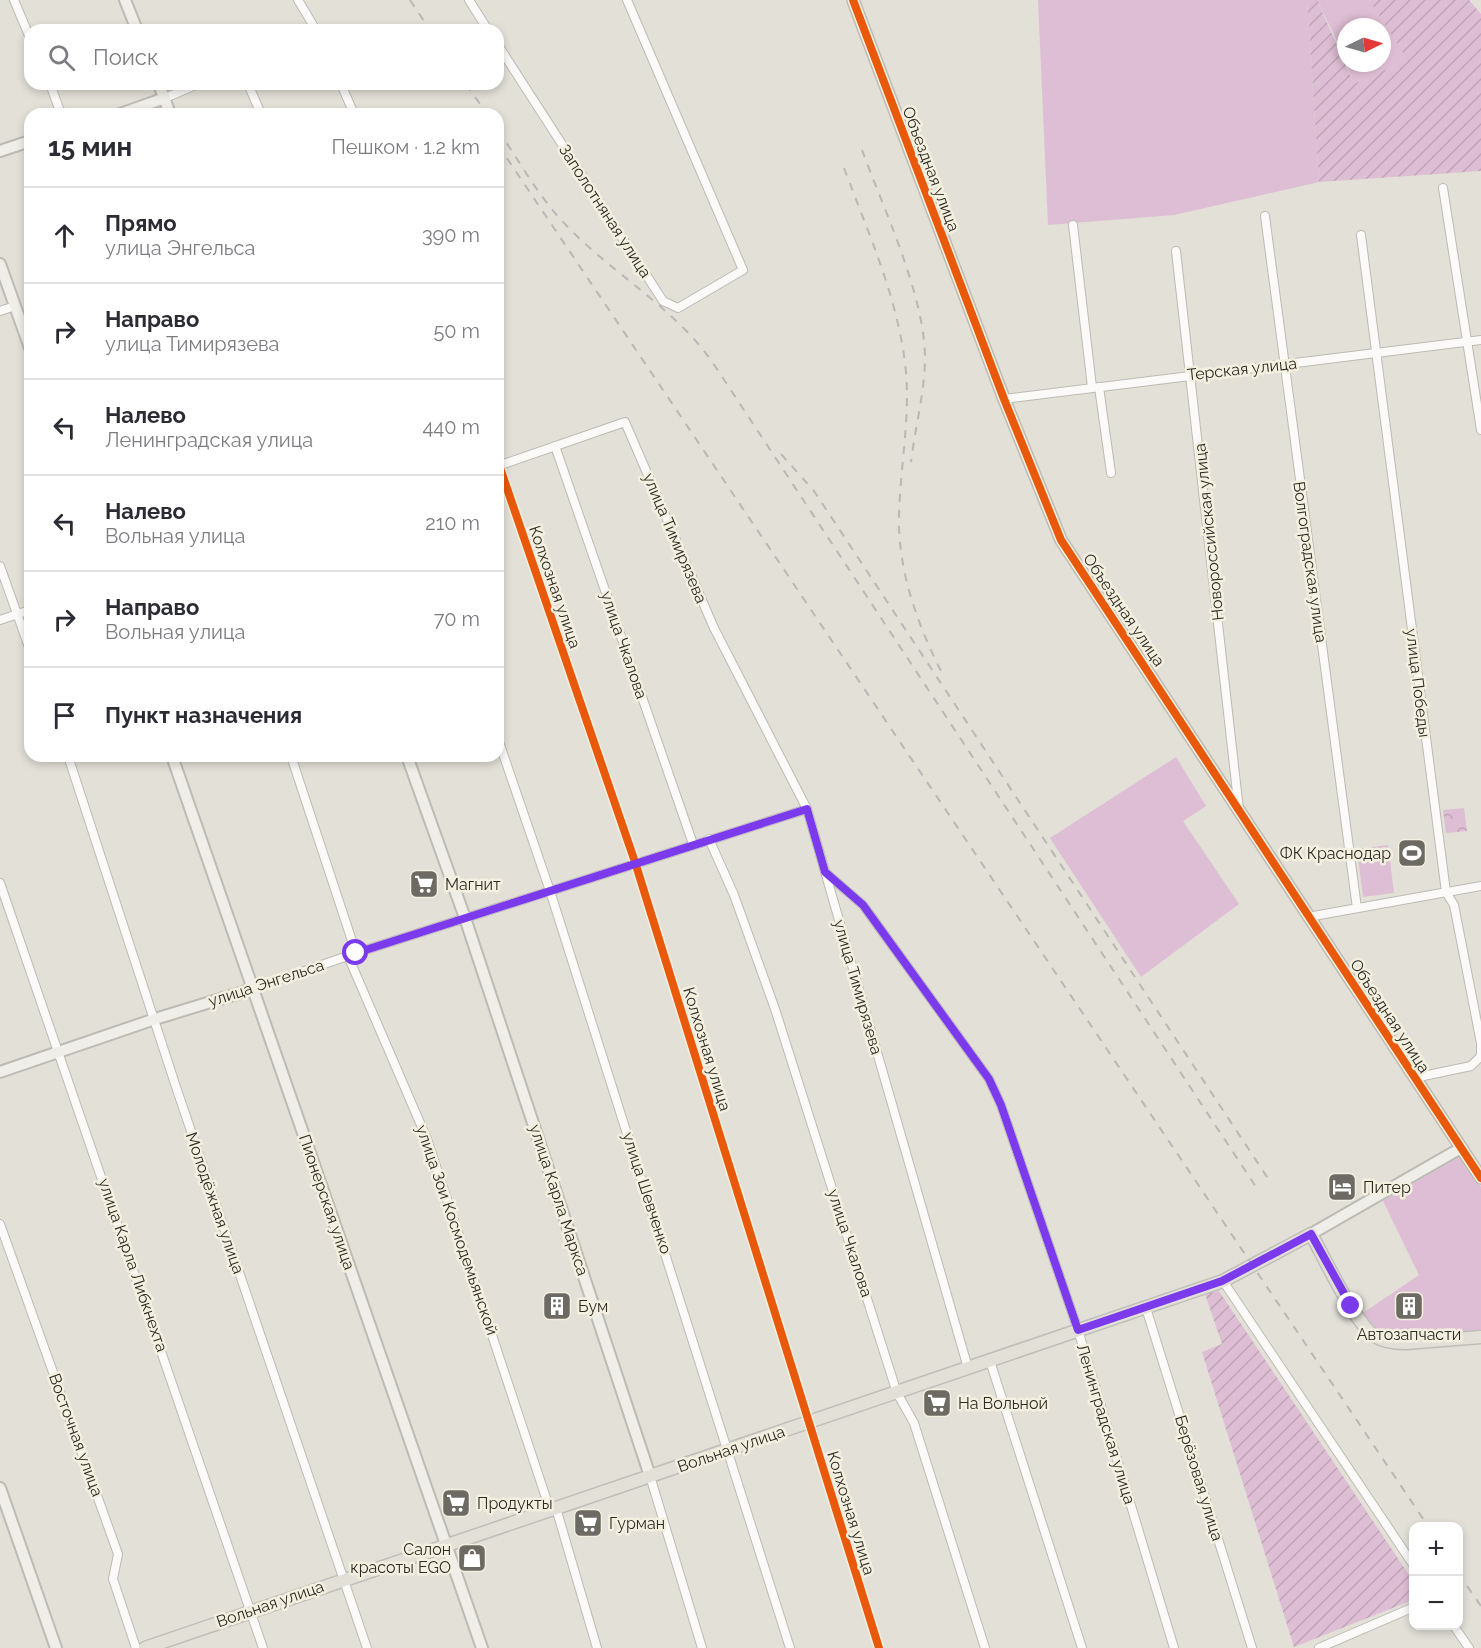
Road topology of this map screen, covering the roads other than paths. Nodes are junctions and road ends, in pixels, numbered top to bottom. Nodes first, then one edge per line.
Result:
1 (14, 0) edge
2 (125, 0) edge
3 (298, 0) edge
4 (469, 0) edge
5 (627, 0) edge
6 (853, 0) edge
7 (24, 24) edge
8 (135, 24) edge
9 (312, 24) edge
10 (484, 24) edge
11 (504, 54) edge
12 (52, 90) edge
13 (162, 90) edge
14 (184, 90) edge
15 (251, 90) edge
16 (344, 90) edge
17 (165, 98) junction
18 (59, 108) edge
19 (137, 108) edge
20 (168, 108) edge
21 (258, 108) edge
22 (351, 108) edge
23 (24, 143) edge
24 (0, 151) edge
25 (1443, 188) dead end
26 (1265, 216) dead end
27 (1073, 225) dead end
28 (1361, 235) dead end
29 (1176, 251) dead end
30 (0, 264) edge
31 (15, 306) junction
32 (0, 311) edge
33 (24, 331) edge
34 (1481, 340) edge
35 (1468, 342) junction
36 (1378, 354) junction
37 (1284, 365) junction
38 (1191, 375) junction
39 (1095, 387) junction
40 (1004, 399) junction
41 (1481, 430) edge
42 (555, 446) junction
43 (504, 462) edge
44 (1112, 474) dead end
45 (504, 481) edge
46 (0, 566) edge
47 (24, 612) edge
48 (15, 615) junction
49 (0, 620) edge
50 (24, 636) edge
51 (504, 757) edge
52 (70, 762) edge
53 (174, 762) edge
54 (293, 762) edge
55 (409, 762) edge
56 (807, 809) junction
57 (1240, 813) junction
58 (709, 839) junction
59 (693, 844) junction
60 (635, 862) junction
61 (825, 872) junction
62 (0, 883) edge
63 (1481, 886) edge
64 (550, 891) junction
65 (1446, 892) junction
66 (1357, 908) junction
67 (1308, 917) junction
68 (465, 918) junction
69 (352, 954) junction
70 (253, 989) junction
71 (155, 1019) junction
72 (60, 1051) junction
73 (0, 1071) edge
74 (1414, 1078) junction
75 (1461, 1148) junction
76 (1481, 1178) edge
77 (0, 1224) edge
78 (1311, 1234) junction
79 (1222, 1281) junction
80 (1146, 1308) junction
81 (1078, 1330) junction
82 (1481, 1337) edge
83 (990, 1361) junction
84 (968, 1368) junction
85 (897, 1393) junction
86 (809, 1422) junction
87 (729, 1450) junction
88 (650, 1476) junction
89 (0, 1488) edge
90 (553, 1509) junction
91 (446, 1545) junction
92 (1409, 1560) edge
93 (342, 1579) junction
94 (1409, 1609) edge
95 (251, 1611) junction
96 (1457, 1630) edge
97 (150, 1647) edge
98 (56, 1648) edge
99 (136, 1648) edge
100 (263, 1648) edge
101 (367, 1648) edge
102 (482, 1648) edge
103 (597, 1648) edge
104 (702, 1648) edge
105 (790, 1648) edge
106 (879, 1648) edge
107 (986, 1648) edge
108 (1082, 1648) edge
109 (1174, 1648) edge
110 (1252, 1648) edge
111 (1321, 1648) edge
112 (1469, 1648) edge

1 - 7 street
2 - 8 street
3 - 9 street
4 - 10 street
5 - 11 street, Заполотняная улица
6 - 40 street, Объездная улица
12 - 18 street
13 - 17 street
14 - 17 street
15 - 21 street
16 - 22 street
17 - 19 street
17 - 20 street
23 - 24 street
25 - 35 street
26 - 37 street, Волгоградская улица
27 - 39 street
28 - 36 street, улица Победы
29 - 38 street, Новороссийская улица
30 - 31 street
31 - 32 street
31 - 33 street
34 - 35 street, Терская улица
35 - 36 street, Терская улица
35 - 41 street
36 - 37 street, Терская улица
36 - 65 street, улица Победы
37 - 38 street, Терская улица
37 - 66 street, Волгоградская улица
38 - 39 street, Терская улица
38 - 57 street, Новороссийская улица
39 - 40 street, Терская улица
39 - 44 street
40 - 57 street, Объездная улица
42 - 43 street
42 - 56 street, улица Тимирязева
42 - 59 street, улица Чкалова
45 - 60 street, Колхозная улица
46 - 48 street
47 - 48 street
48 - 49 street
48 - 50 street
51 - 64 street, улица Шевченко
52 - 71 street, Молодёжная улица
53 - 70 street, Пионерская улица
54 - 69 street, улица Зои Космодемьянской
55 - 68 street, улица Карла Маркса
56 - 58 street, улица Энгельса
56 - 61 street, улица Тимирязева
57 - 67 street, Объездная улица
58 - 59 street, улица Энгельса
58 - 85 street, улица Чкалова
59 - 60 street, улица Энгельса
60 - 64 street, улица Энгельса
60 - 86 street, Колхозная улица
61 - 81 street, Ленинградская улица
61 - 84 street, улица Тимирязева
62 - 72 street, улица Карла Либкнехта
63 - 65 street
64 - 68 street, улица Энгельса
64 - 87 street, улица Шевченко
65 - 66 street
65 - 74 street, улица Победы
66 - 67 street
67 - 74 street, Объездная улица
68 - 69 street, улица Энгельса
68 - 88 street, улица Карла Маркса
69 - 70 street, улица Энгельса
69 - 90 street, улица Зои Космодемьянской
70 - 71 street, улица Энгельса
70 - 91 street, Пионерская улица
71 - 72 street, улица Энгельса
71 - 93 street, Молодёжная улица
72 - 73 street, улица Энгельса
72 - 95 street, улица Карла Либкнехта
74 - 75 street, Объездная улица
75 - 76 street, Объездная улица
75 - 78 street, Вольная улица
77 - 99 street, Восточная улица
78 - 79 main road, Вольная улица
78 - 82 main road
79 - 80 main road, Вольная улица
79 - 92 street
80 - 81 main road, Вольная улица
80 - 110 street, Берёзовая улица
81 - 83 main road, Вольная улица
81 - 109 street, Ленинградская улица
83 - 84 main road, Вольная улица
83 - 108 street
84 - 85 main road, Вольная улица
85 - 86 main road, Вольная улица
85 - 107 street, улица Чкалова
86 - 87 main road, Вольная улица
86 - 106 street, Колхозная улица
87 - 88 main road, Вольная улица
87 - 105 street, улица Шевченко
88 - 90 main road, Вольная улица
88 - 104 street, улица Карла Маркса
89 - 98 street
90 - 91 main road, Вольная улица
90 - 103 street, улица Зои Космодемьянской
91 - 93 main road, Вольная улица
91 - 102 street, Пионерская улица
93 - 95 main road, Вольная улица
93 - 101 street, Молодёжная улица
94 - 111 street
95 - 97 main road, Вольная улица
95 - 100 street, улица Карла Либкнехта
96 - 112 street

